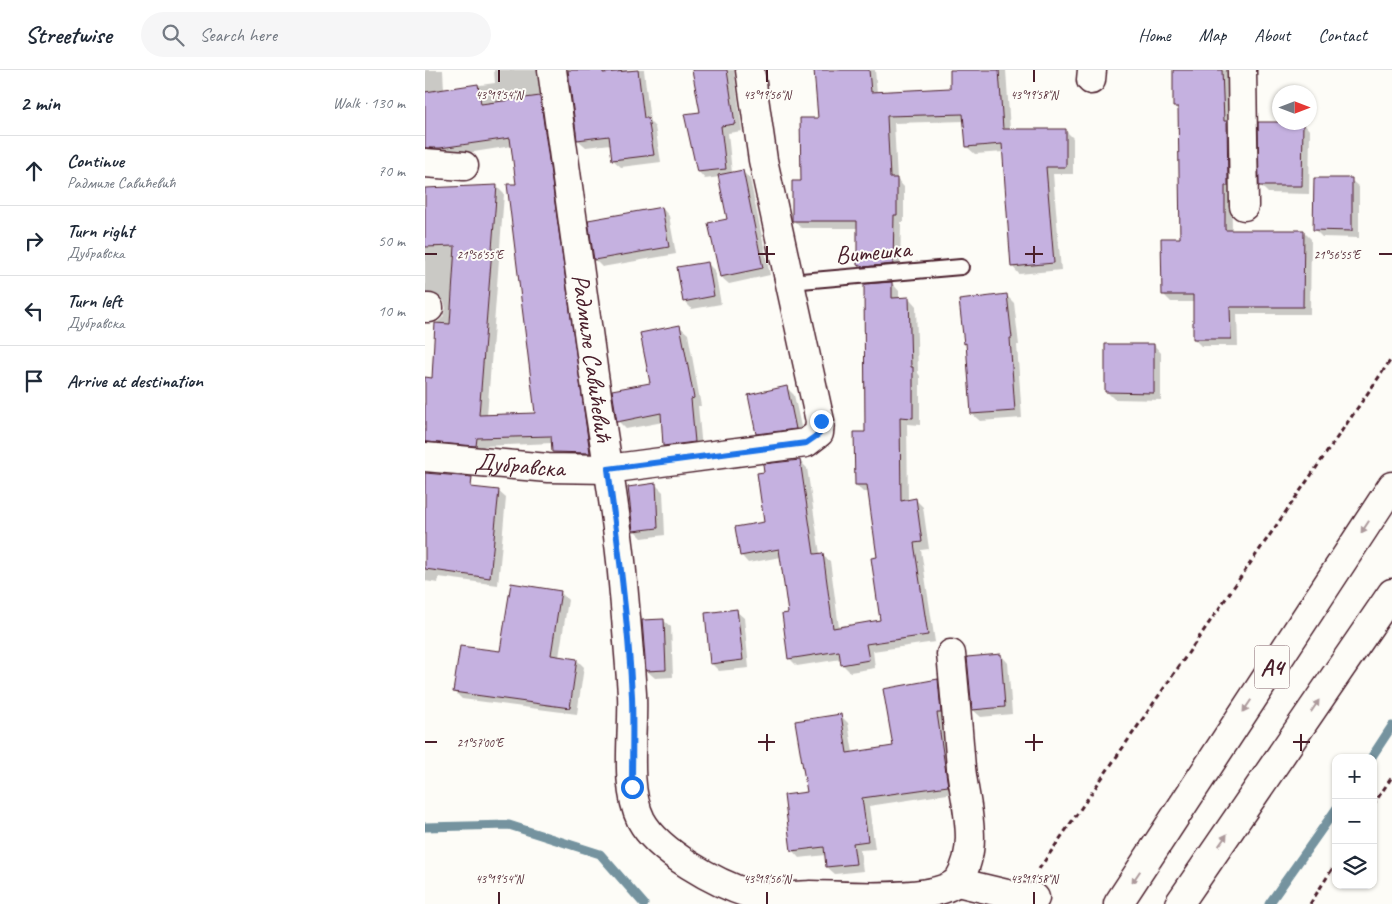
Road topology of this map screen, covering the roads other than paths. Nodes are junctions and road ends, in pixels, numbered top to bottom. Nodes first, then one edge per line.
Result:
1 (552, 70) edge
2 (750, 70) edge
3 (1242, 70) edge
4 (425, 163) edge
5 (464, 166) dead end
6 (1244, 206) dead end
7 (961, 267) dead end
8 (790, 282) junction
9 (425, 457) edge
10 (608, 469) junction
11 (1392, 486) edge
12 (1392, 593) edge
13 (951, 654) dead end
14 (957, 882) junction
15 (1027, 897) road end
16 (1117, 904) edge
17 (1179, 904) edge

1 - 10 main road, Радмиле Савићевић
2 - 8 main road
3 - 6 main road
4 - 5 main road
7 - 8 lane, Витешка
8 - 10 main road, Дубравска
9 - 10 main road, Дубравска
10 - 14 main road, Радмиле Савићевић
11 -> 16 main road, A4
17 -> 12 main road, A4
13 - 14 main road
14 - 15 main road

